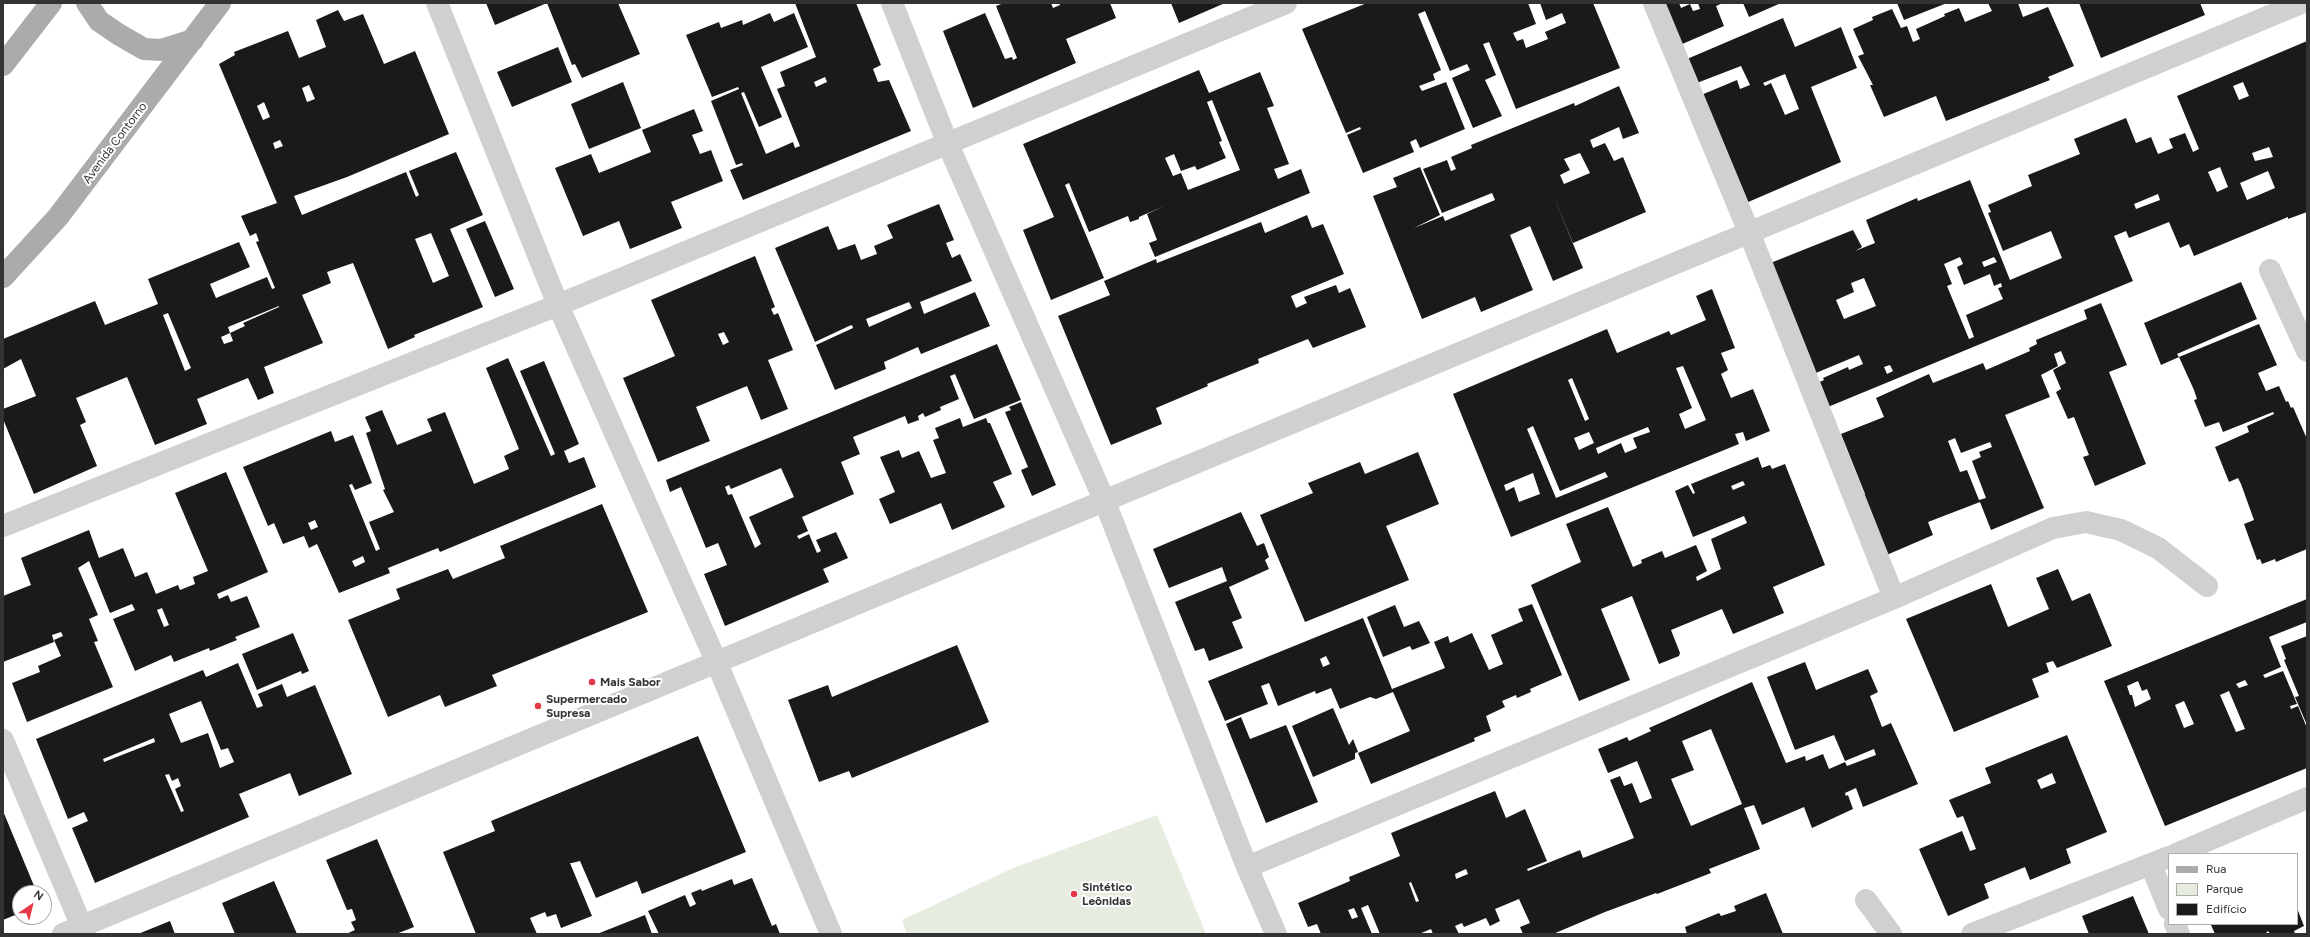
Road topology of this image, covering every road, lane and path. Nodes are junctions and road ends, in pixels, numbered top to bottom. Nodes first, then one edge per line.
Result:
1 (51, 3) edge
2 (87, 3) edge
3 (220, 3) edge
4 (436, 3) edge
5 (892, 3) edge
6 (1286, 3) edge
7 (1654, 3) edge
8 (2301, 3) edge
9 (1258, 8) edge
10 (193, 40) junction
11 (3, 65) edge
12 (947, 142) junction
13 (1749, 232) junction
14 (2270, 270) dead end
15 (3, 277) edge
16 (558, 305) junction
17 (2307, 351) edge
18 (1105, 502) junction
19 (3, 526) edge
20 (2207, 586) dead end
21 (1894, 598) junction
22 (716, 661) junction
23 (3, 740) edge
24 (2307, 798) edge
25 (2178, 853) edge
26 (2160, 861) edge
27 (1247, 867) junction
28 (1866, 900) dead end
29 (2168, 904) edge
30 (2176, 925) edge
31 (76, 931) edge
32 (831, 934) edge
33 (1276, 934) edge
34 (1891, 934) edge
35 (1972, 934) edge
36 (2180, 934) edge

1 - 11 main road
2 - 10 main road
3 - 10 main road, Avenida Contorno
4 - 16 street
5 - 12 street
6 - 9 street
7 - 13 street
8 - 13 street
9 - 12 street
10 - 15 main road, Avenida Contorno
12 - 16 street
12 - 18 street
13 - 18 street
13 - 21 street
14 - 17 street
16 - 19 street
16 - 22 street
18 - 22 street
18 - 27 street
20 - 21 street
21 - 27 street
22 - 31 street
22 - 32 street
23 - 31 street
24 - 25 street
26 - 29 street
26 - 35 street
27 - 33 street
28 - 34 street
30 - 36 street

